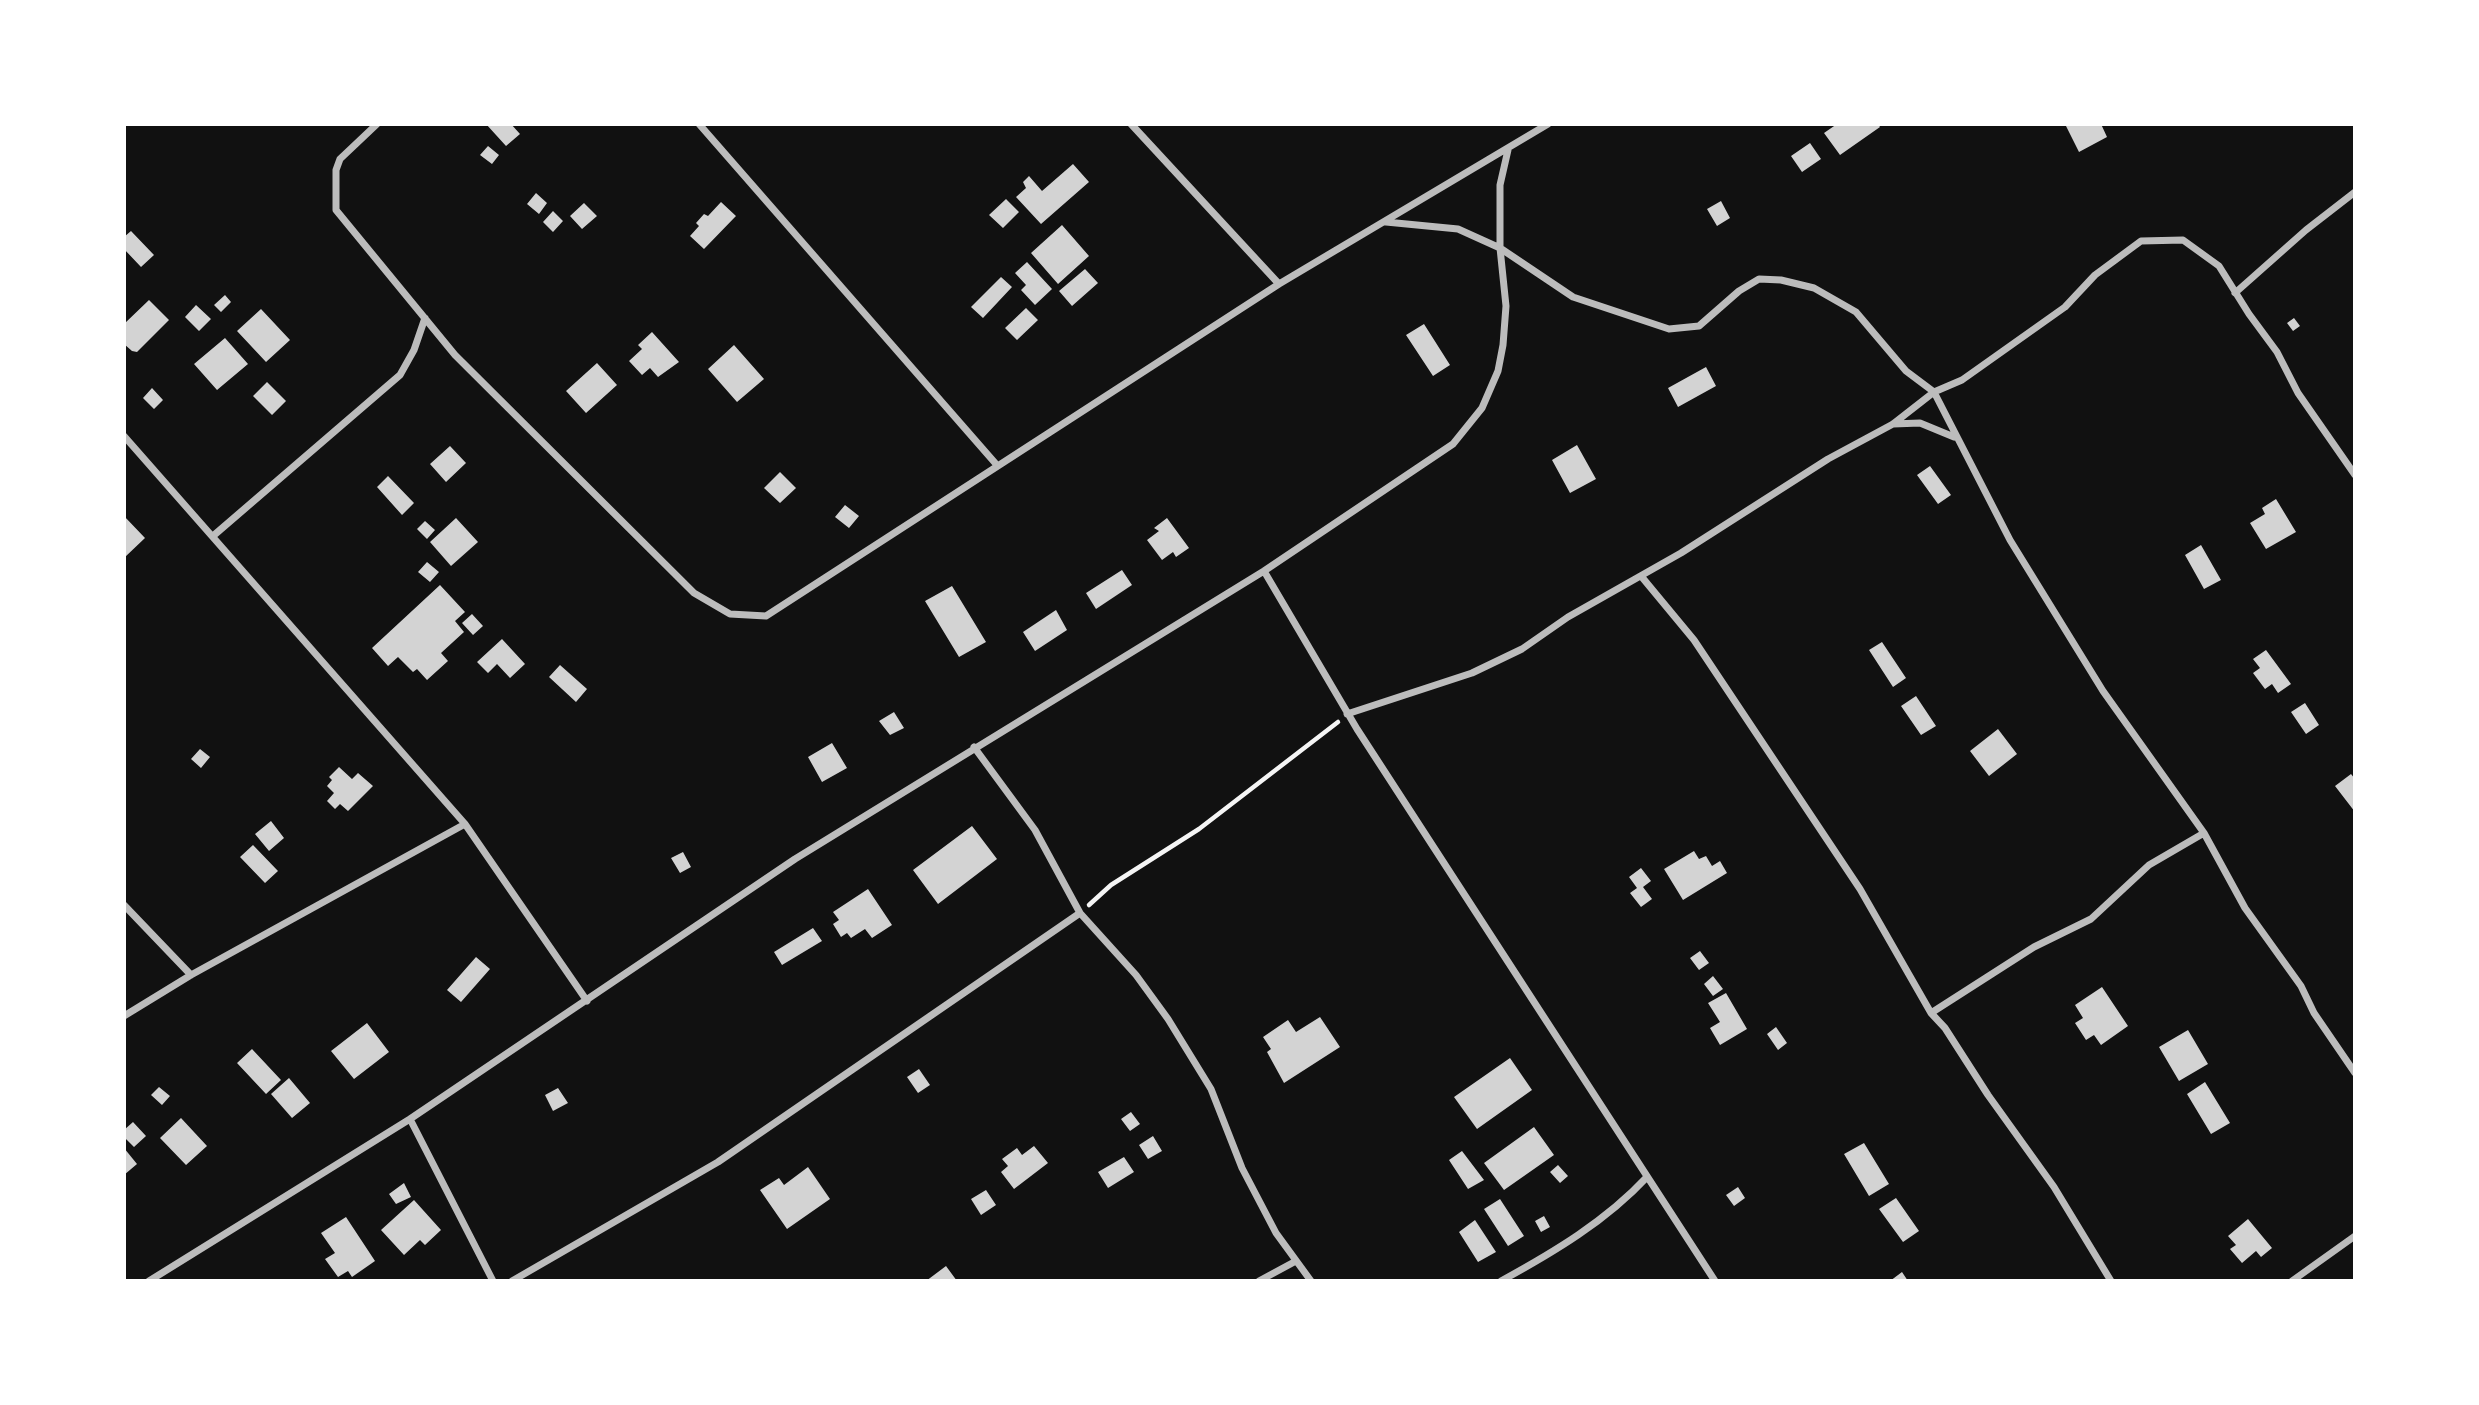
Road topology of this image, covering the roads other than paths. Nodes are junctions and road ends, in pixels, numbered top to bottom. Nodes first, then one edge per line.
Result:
1 (377, 124) edge
2 (699, 124) edge
3 (1131, 124) edge
4 (1548, 124) edge
5 (1508, 150) junction
6 (2355, 192) edge
7 (1385, 222) junction
8 (1500, 248) junction
9 (1279, 284) junction
10 (2235, 293) junction
11 (425, 318) junction
12 (1934, 392) junction
13 (1893, 424) junction
14 (124, 436) edge
15 (1955, 437) junction
16 (996, 464) junction
17 (2355, 475) edge
18 (213, 536) junction
19 (1264, 571) junction
20 (1641, 576) junction
21 (1347, 714) junction
22 (974, 747) junction
23 (465, 824) junction
24 (2204, 833) junction
25 (124, 905) edge
26 (1080, 913) junction
27 (191, 975) junction
28 (587, 1001) junction
29 (1931, 1013) junction
30 (124, 1016) edge
31 (2355, 1073) edge
32 (410, 1119) junction
33 (1647, 1177) junction
34 (2355, 1236) edge
35 (1296, 1261) junction
36 (149, 1281) edge
37 (493, 1281) edge
38 (512, 1281) edge
39 (1259, 1281) edge
40 (1311, 1281) edge
41 (1501, 1281) edge
42 (1714, 1281) edge
43 (2111, 1281) edge
44 (2292, 1281) edge

1 - 11 street
2 - 16 street
3 - 9 street
4 - 5 street
5 - 7 street
5 - 8 street
6 - 10 street
7 - 8 street
7 - 9 street
8 - 12 street
8 - 19 street
9 - 16 street
10 - 12 street
10 - 17 street
11 - 16 street
11 - 18 street
12 - 13 street
12 - 15 street
13 - 15 street
13 - 20 street
14 - 18 street
15 - 24 street
18 - 23 street
19 - 21 street
19 - 22 street
20 - 21 street
20 - 29 street
21 - 33 street
22 - 26 street
22 - 28 street
23 - 27 street
23 - 28 street
24 - 29 street
24 - 31 street
25 - 27 street
26 - 35 street
26 - 38 street
27 - 30 street
28 - 32 street
29 - 43 street
32 - 36 street
32 - 37 street
33 - 41 street
33 - 42 street
34 - 44 street
35 - 39 street
35 - 40 street

